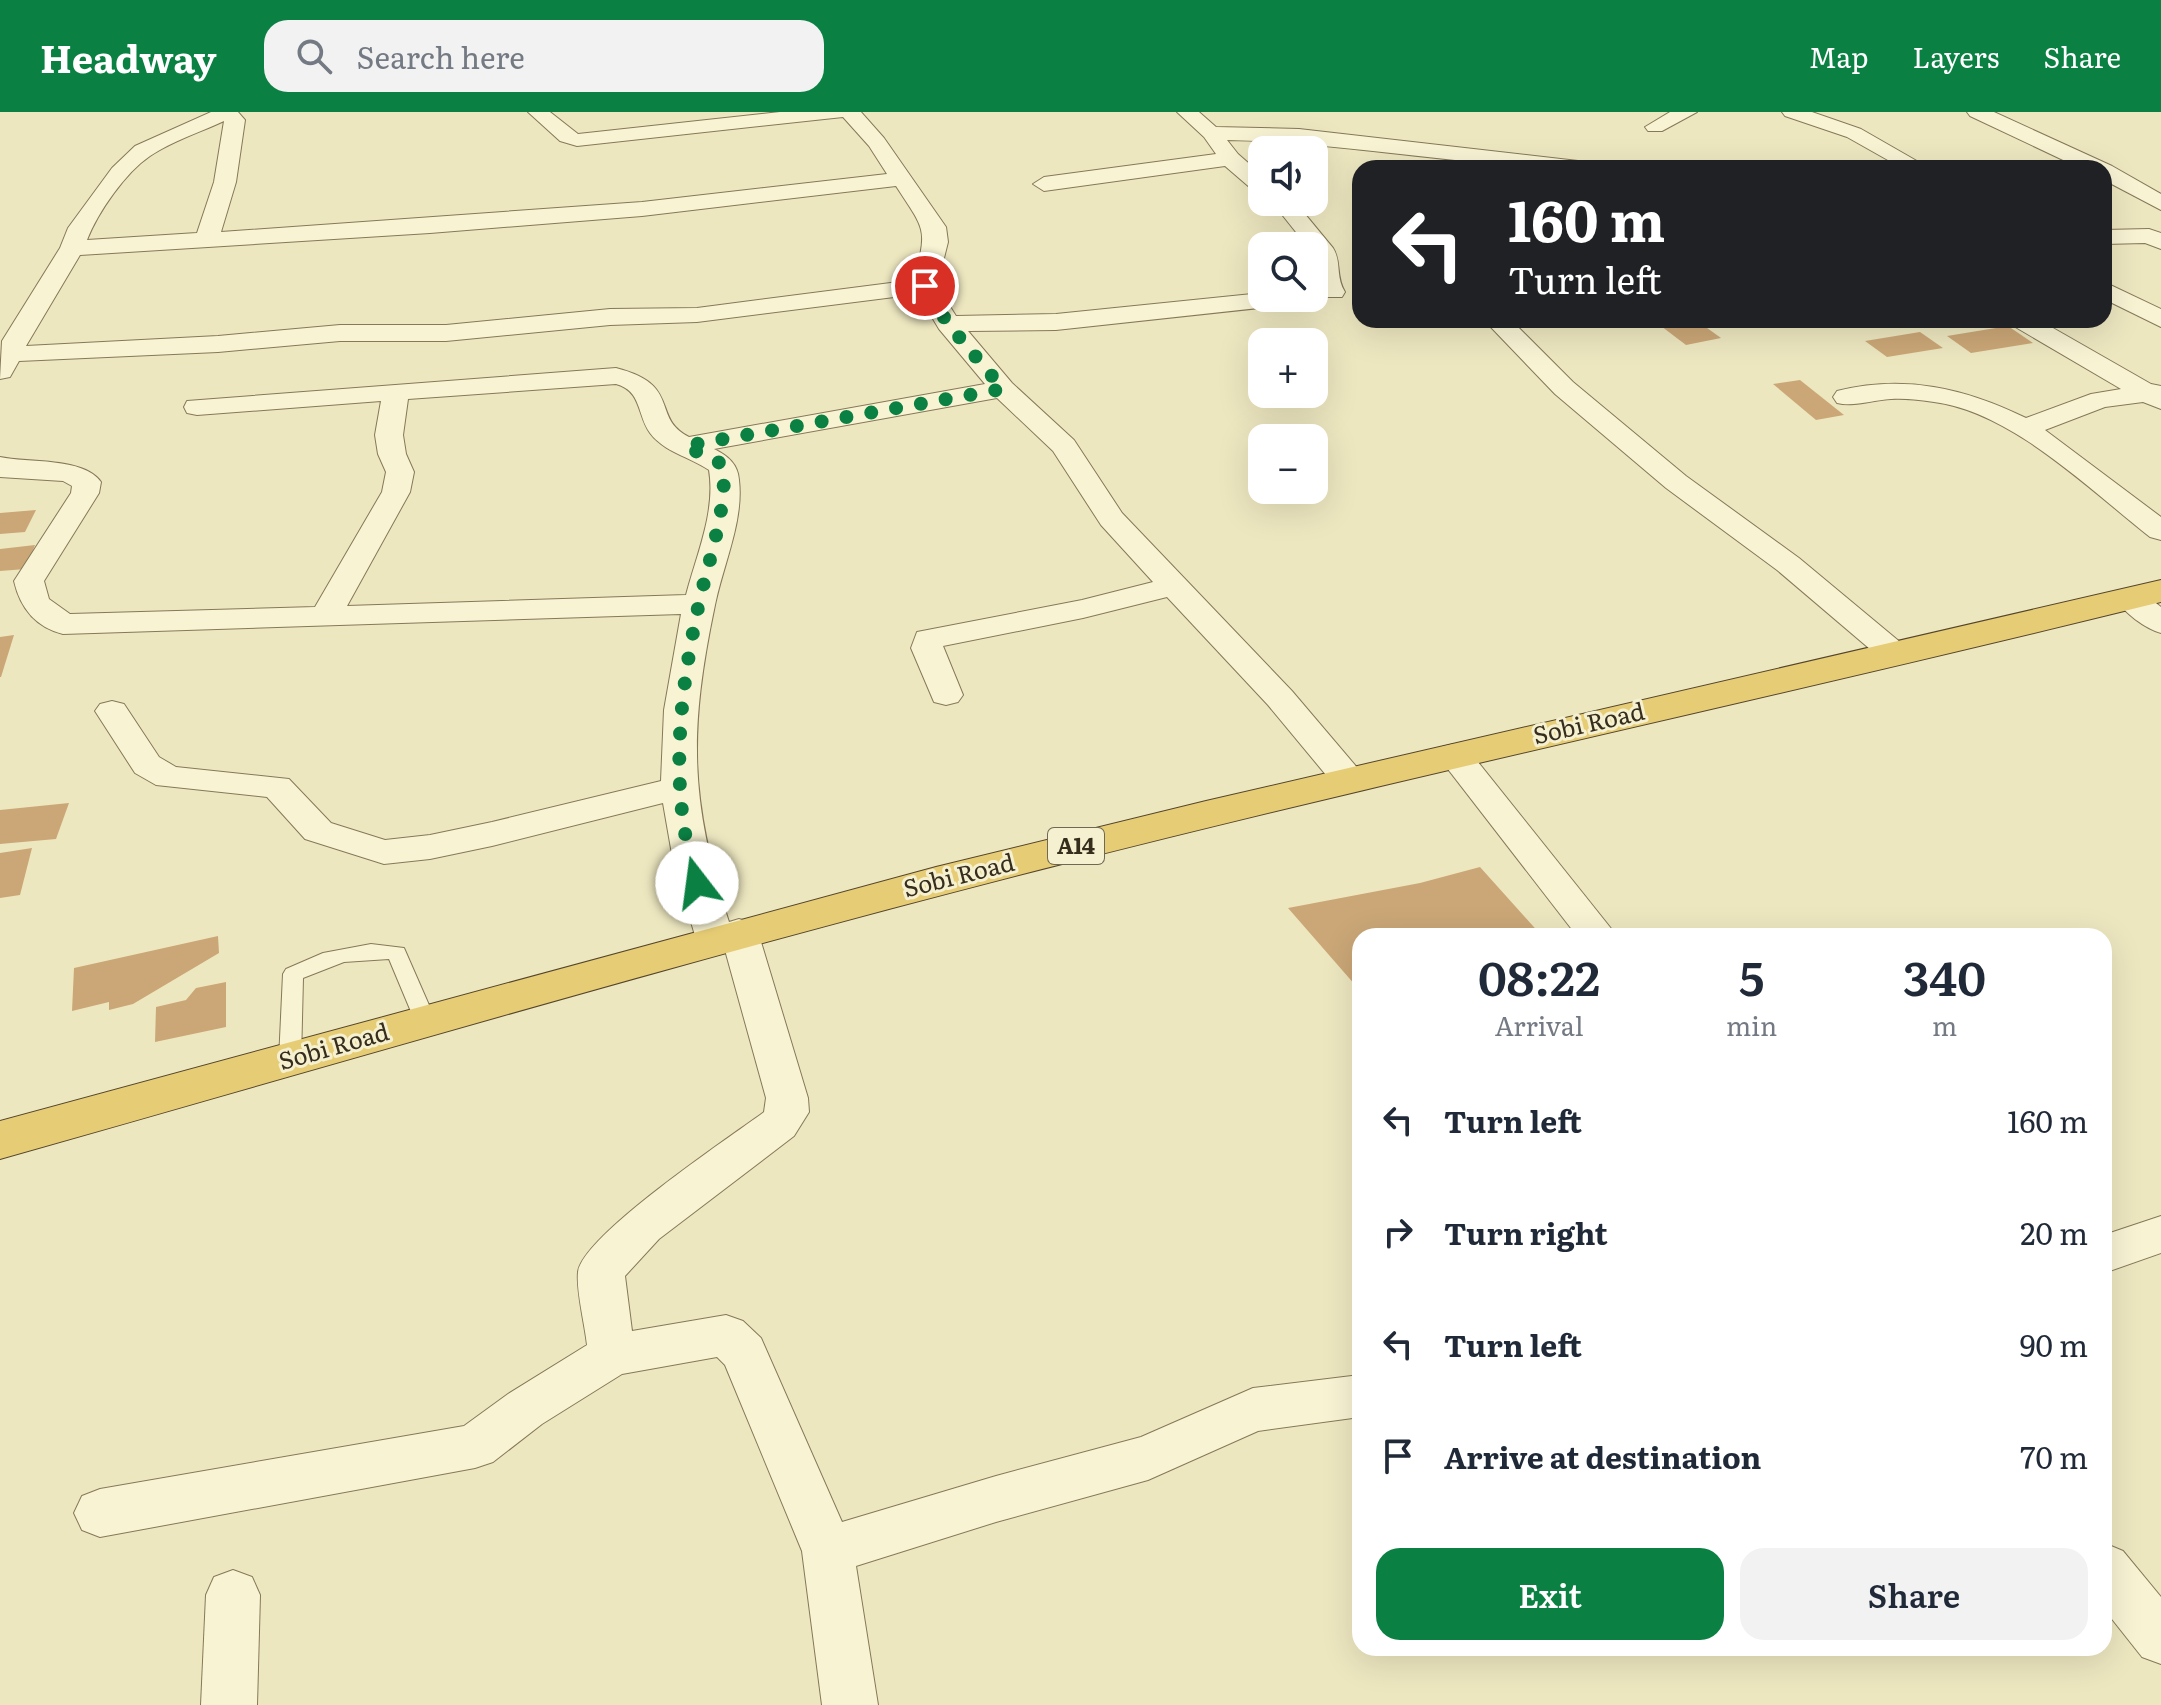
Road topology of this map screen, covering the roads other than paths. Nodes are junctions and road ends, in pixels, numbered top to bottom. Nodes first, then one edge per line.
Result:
1 (227, 112) edge
2 (538, 112) edge
3 (837, 112) edge
4 (850, 112) edge
5 (1187, 112) edge
6 (1687, 112) edge
7 (1798, 112) edge
8 (1977, 112) edge
9 (1655, 127) dead end
10 (1211, 133) junction
11 (1230, 159) junction
12 (1495, 160) edge
13 (1903, 160) edge
14 (2080, 160) edge
15 (1248, 174) edge
16 (2112, 175) edge
17 (2161, 177) edge
18 (901, 179) junction
19 (1044, 184) dead end
20 (2130, 184) junction
21 (2161, 203) edge
22 (1295, 216) edge
23 (1308, 232) edge
24 (2157, 235) edge
25 (2112, 237) edge
26 (206, 241) junction
27 (72, 248) junction
28 (925, 286) junction
29 (1352, 292) edge
30 (1328, 293) edge
31 (2112, 293) edge
32 (1248, 302) edge
33 (2161, 319) edge
34 (948, 324) junction
35 (1505, 328) edge
36 (2036, 328) edge
37 (6, 352) edge
38 (1003, 389) junction
39 (396, 392) junction
40 (2157, 395) edge
41 (1846, 397) dead end
42 (197, 407) dead end
43 (2026, 428) junction
44 (685, 446) junction
45 (0, 465) edge
46 (2161, 531) edge
47 (1173, 586) junction
48 (699, 604) junction
49 (2151, 604) edge
50 (325, 616) junction
51 (1895, 654) junction
52 (946, 695) dead end
53 (112, 711) dead end
54 (1454, 755) junction
55 (1348, 779) junction
56 (680, 788) junction
57 (1592, 928) edge
58 (727, 936) junction
59 (425, 1021) junction
60 (290, 1060) junction
61 (0, 1140) edge
62 (2161, 1234) edge
63 (2112, 1251) edge
64 (612, 1355) junction
65 (1352, 1397) edge
66 (100, 1513) dead end
67 (828, 1551) junction
68 (2112, 1578) edge
69 (233, 1595) dead end
70 (2161, 1638) edge
71 (229, 1705) edge
72 (850, 1705) edge

1 - 26 street
1 - 27 street
2 - 3 street
4 - 18 street
5 - 10 street
6 - 9 street
7 - 13 street
8 - 14 street
10 - 11 street
10 - 12 street
11 - 15 street
11 - 19 street
16 - 20 street
17 - 20 street
18 - 26 street
18 - 28 street
20 - 21 street
22 - 23 street
24 - 25 street
26 - 27 street
27 - 37 street
28 - 34 street
28 - 37 street
29 - 30 street
31 - 33 street
32 - 34 street
34 - 38 street
35 - 51 street
36 - 40 street
38 - 44 street
38 - 47 street
39 - 42 street
39 - 44 street
39 - 50 street
40 - 43 street
41 - 43 street
43 - 46 street
44 - 48 street
45 - 50 street
47 - 52 street
47 - 55 street
48 - 50 street
48 - 56 street
49 - 51 highway, Sobi Road / A14
51 - 54 highway, Sobi Road / A14
53 - 56 street
54 - 55 highway, Sobi Road / A14
54 - 57 street
55 - 58 highway, Sobi Road / A14
56 - 58 street
58 - 59 highway, Sobi Road / A14
58 - 64 street
59 - 60 highway, Sobi Road / A14
59 - 60 lane
60 - 61 highway, Sobi Road / A14
62 - 63 street
64 - 66 street
64 - 67 street
65 - 67 street
67 - 72 street
68 - 70 street
69 - 71 street

